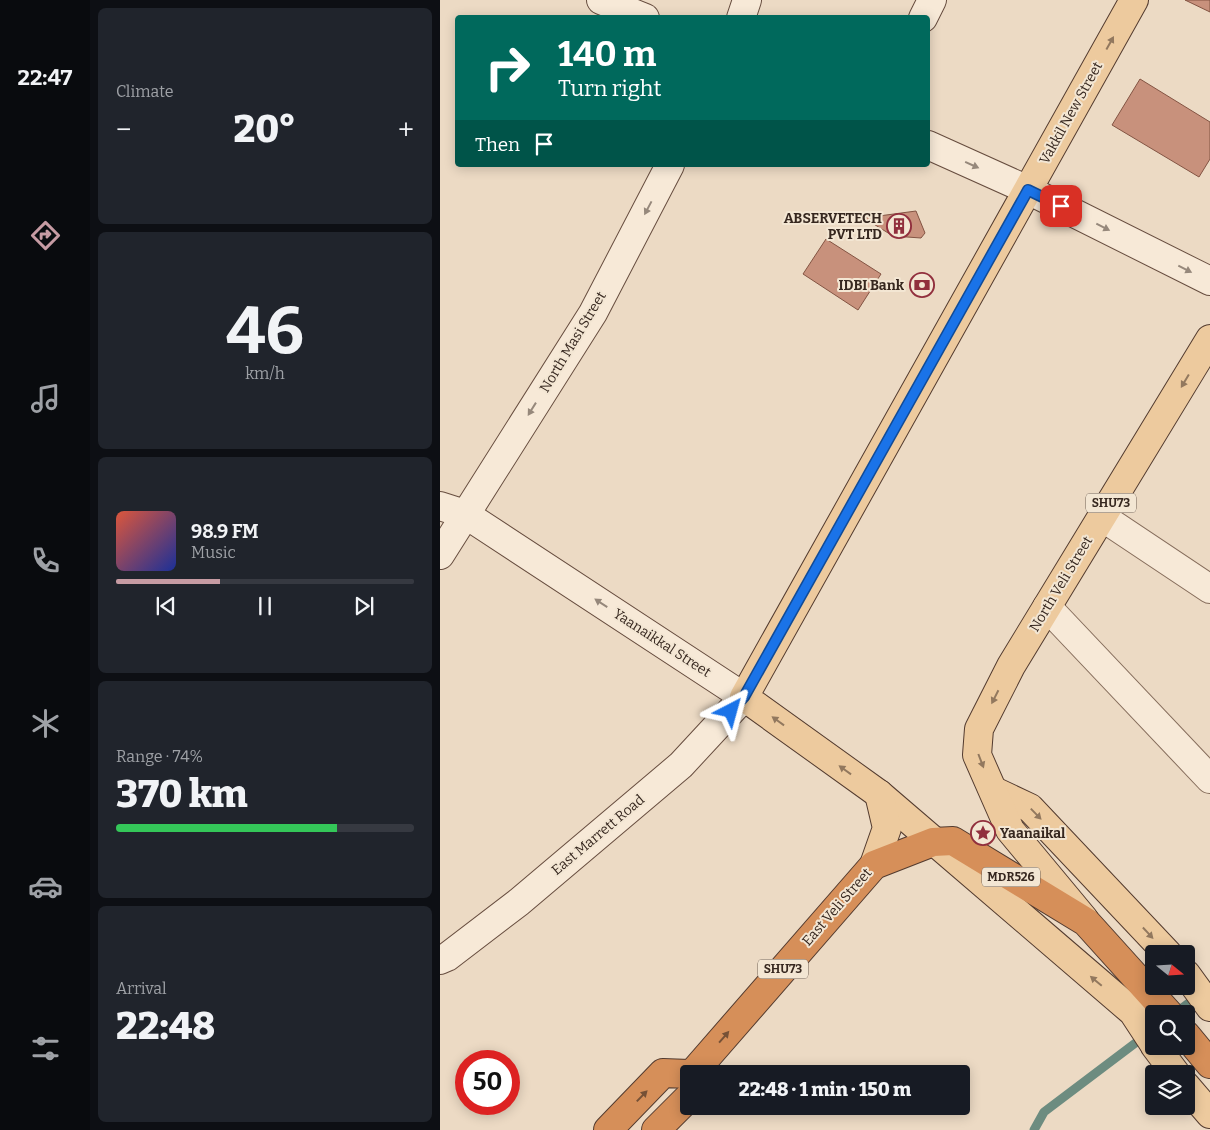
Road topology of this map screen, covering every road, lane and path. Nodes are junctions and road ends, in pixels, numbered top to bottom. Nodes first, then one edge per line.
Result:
1 (600, 0) edge
2 (747, 0) edge
3 (932, 0) edge
4 (1134, 0) edge
5 (638, 15) edge
6 (742, 15) edge
7 (924, 15) edge
8 (930, 146) edge
9 (669, 167) edge
10 (1028, 190) junction
11 (1210, 281) edge
12 (1210, 339) edge
13 (453, 510) edge
14 (1102, 517) junction
15 (440, 555) edge
16 (1210, 589) edge
17 (1047, 607) junction
18 (744, 697) junction
19 (979, 728) joint
20 (1210, 779) edge
21 (994, 791) junction
22 (879, 794) junction
23 (933, 842) junction
24 (874, 865) junction
25 (1086, 922) junction
26 (1159, 945) edge
27 (440, 960) edge
28 (1195, 986) edge
29 (1162, 1005) edge
30 (1210, 1007) edge
31 (1195, 1046) edge
32 (1162, 1056) edge
33 (1210, 1064) edge
34 (698, 1065) edge
35 (680, 1074) edge
36 (1195, 1096) edge
37 (680, 1106) edge
38 (1210, 1114) edge
39 (608, 1130) edge
40 (656, 1130) edge

1 - 5 main road
2 - 6 main road
3 - 7 main road
10 -> 4 main road, Vakkil New Street
8 -> 10 main road
9 -> 13 main road, North Masi Street
10 -> 11 main road
10 - 18 main road, Vakkil New Street
12 -> 14 main road, North Veli Street / SHU73
13 - 15 main road, North Masi Street
18 -> 13 main road, Yaanaikkal Street
14 - 16 main road
14 - 17 main road, North Veli Street / SHU73
17 -> 19 main road, North Veli Street / SHU73
17 - 20 main road
22 -> 18 main road, Yaanaikkal Street
18 - 27 main road, East Marrett Road
19 -> 21 main road, MDR526
21 - 25 main road, MDR526
21 -> 26 main road
22 - 23 main road, Yaanaikkal Street
22 - 24 main road, East Veli Street / SHU73
23 - 24 highway, MDR526
23 - 25 highway, MDR526
32 -> 23 main road, Yaanaikkal Street
34 -> 24 highway, East Veli Street / SHU73
25 - 29 highway, MDR526
28 - 30 main road
31 - 33 highway
39 -> 35 highway
36 - 38 main road
37 - 40 highway

